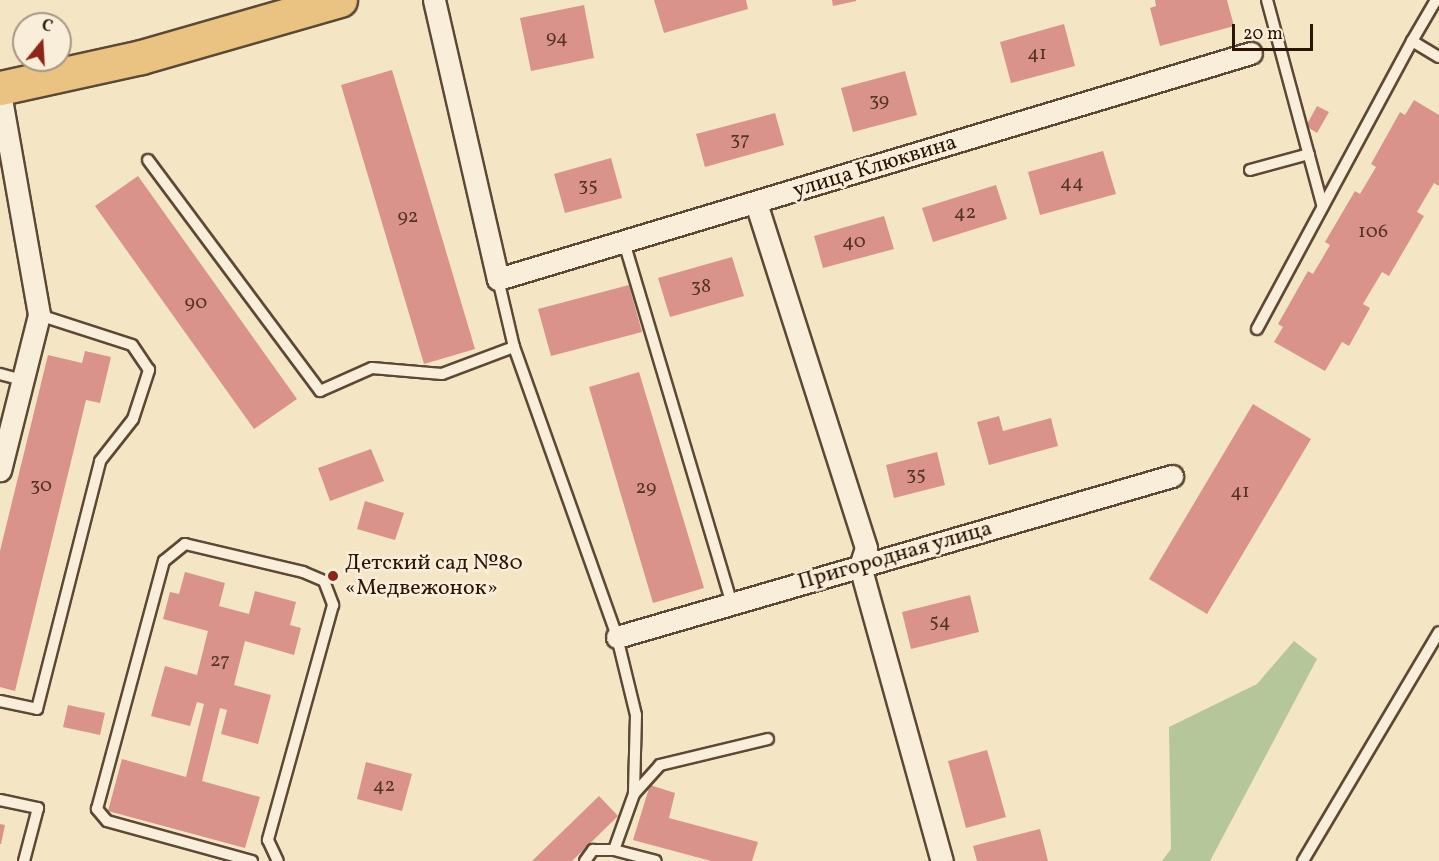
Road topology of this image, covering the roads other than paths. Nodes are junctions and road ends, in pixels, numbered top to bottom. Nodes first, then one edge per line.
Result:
1 (340, 0) edge
2 (434, 0) edge
3 (1268, 0) edge
4 (1436, 0) edge
5 (1412, 41) junction
6 (1251, 53) dead end
7 (1439, 57) edge
8 (0, 88) edge
9 (0, 93) edge
10 (1309, 154) junction
11 (148, 160) dead end
12 (1250, 170) dead end
13 (756, 203) junction
14 (1323, 207) junction
15 (624, 242) junction
16 (498, 279) junction
17 (39, 315) junction
18 (1257, 329) dead end
19 (514, 347) junction
20 (0, 374) edge
21 (23, 380) junction
22 (0, 470) edge
23 (1172, 476) dead end
24 (860, 566) junction
25 (732, 604) junction
26 (1439, 632) edge
27 (618, 637) junction
28 (0, 701) edge
29 (768, 739) dead end
30 (634, 794) junction
31 (0, 800) edge
32 (614, 850) junction
33 (24, 861) edge
34 (252, 861) edge
35 (277, 861) edge
36 (585, 861) edge
37 (656, 861) edge
38 (942, 861) edge
39 (1303, 861) edge

1 - 8 main road
2 - 16 street
3 - 10 lane
4 - 5 lane
5 - 7 lane
5 - 14 lane
6 - 13 street, улица Клюквина
9 - 17 street
10 - 12 lane
10 - 14 lane
11 - 19 lane
13 - 15 street, улица Клюквина
13 - 24 street
14 - 18 lane
15 - 16 street, улица Клюквина
15 - 25 lane
16 - 19 lane
17 - 21 street
17 - 28 lane
19 - 27 lane
20 - 21 lane
21 - 22 street
23 - 24 street, Пригородная улица
24 - 25 street, Пригородная улица
24 - 38 street
25 - 27 street, Пригородная улица
26 - 39 lane
27 - 30 lane
29 - 30 lane
30 - 32 lane
31 - 33 lane
32 - 36 lane
32 - 37 lane
34 - 35 lane

